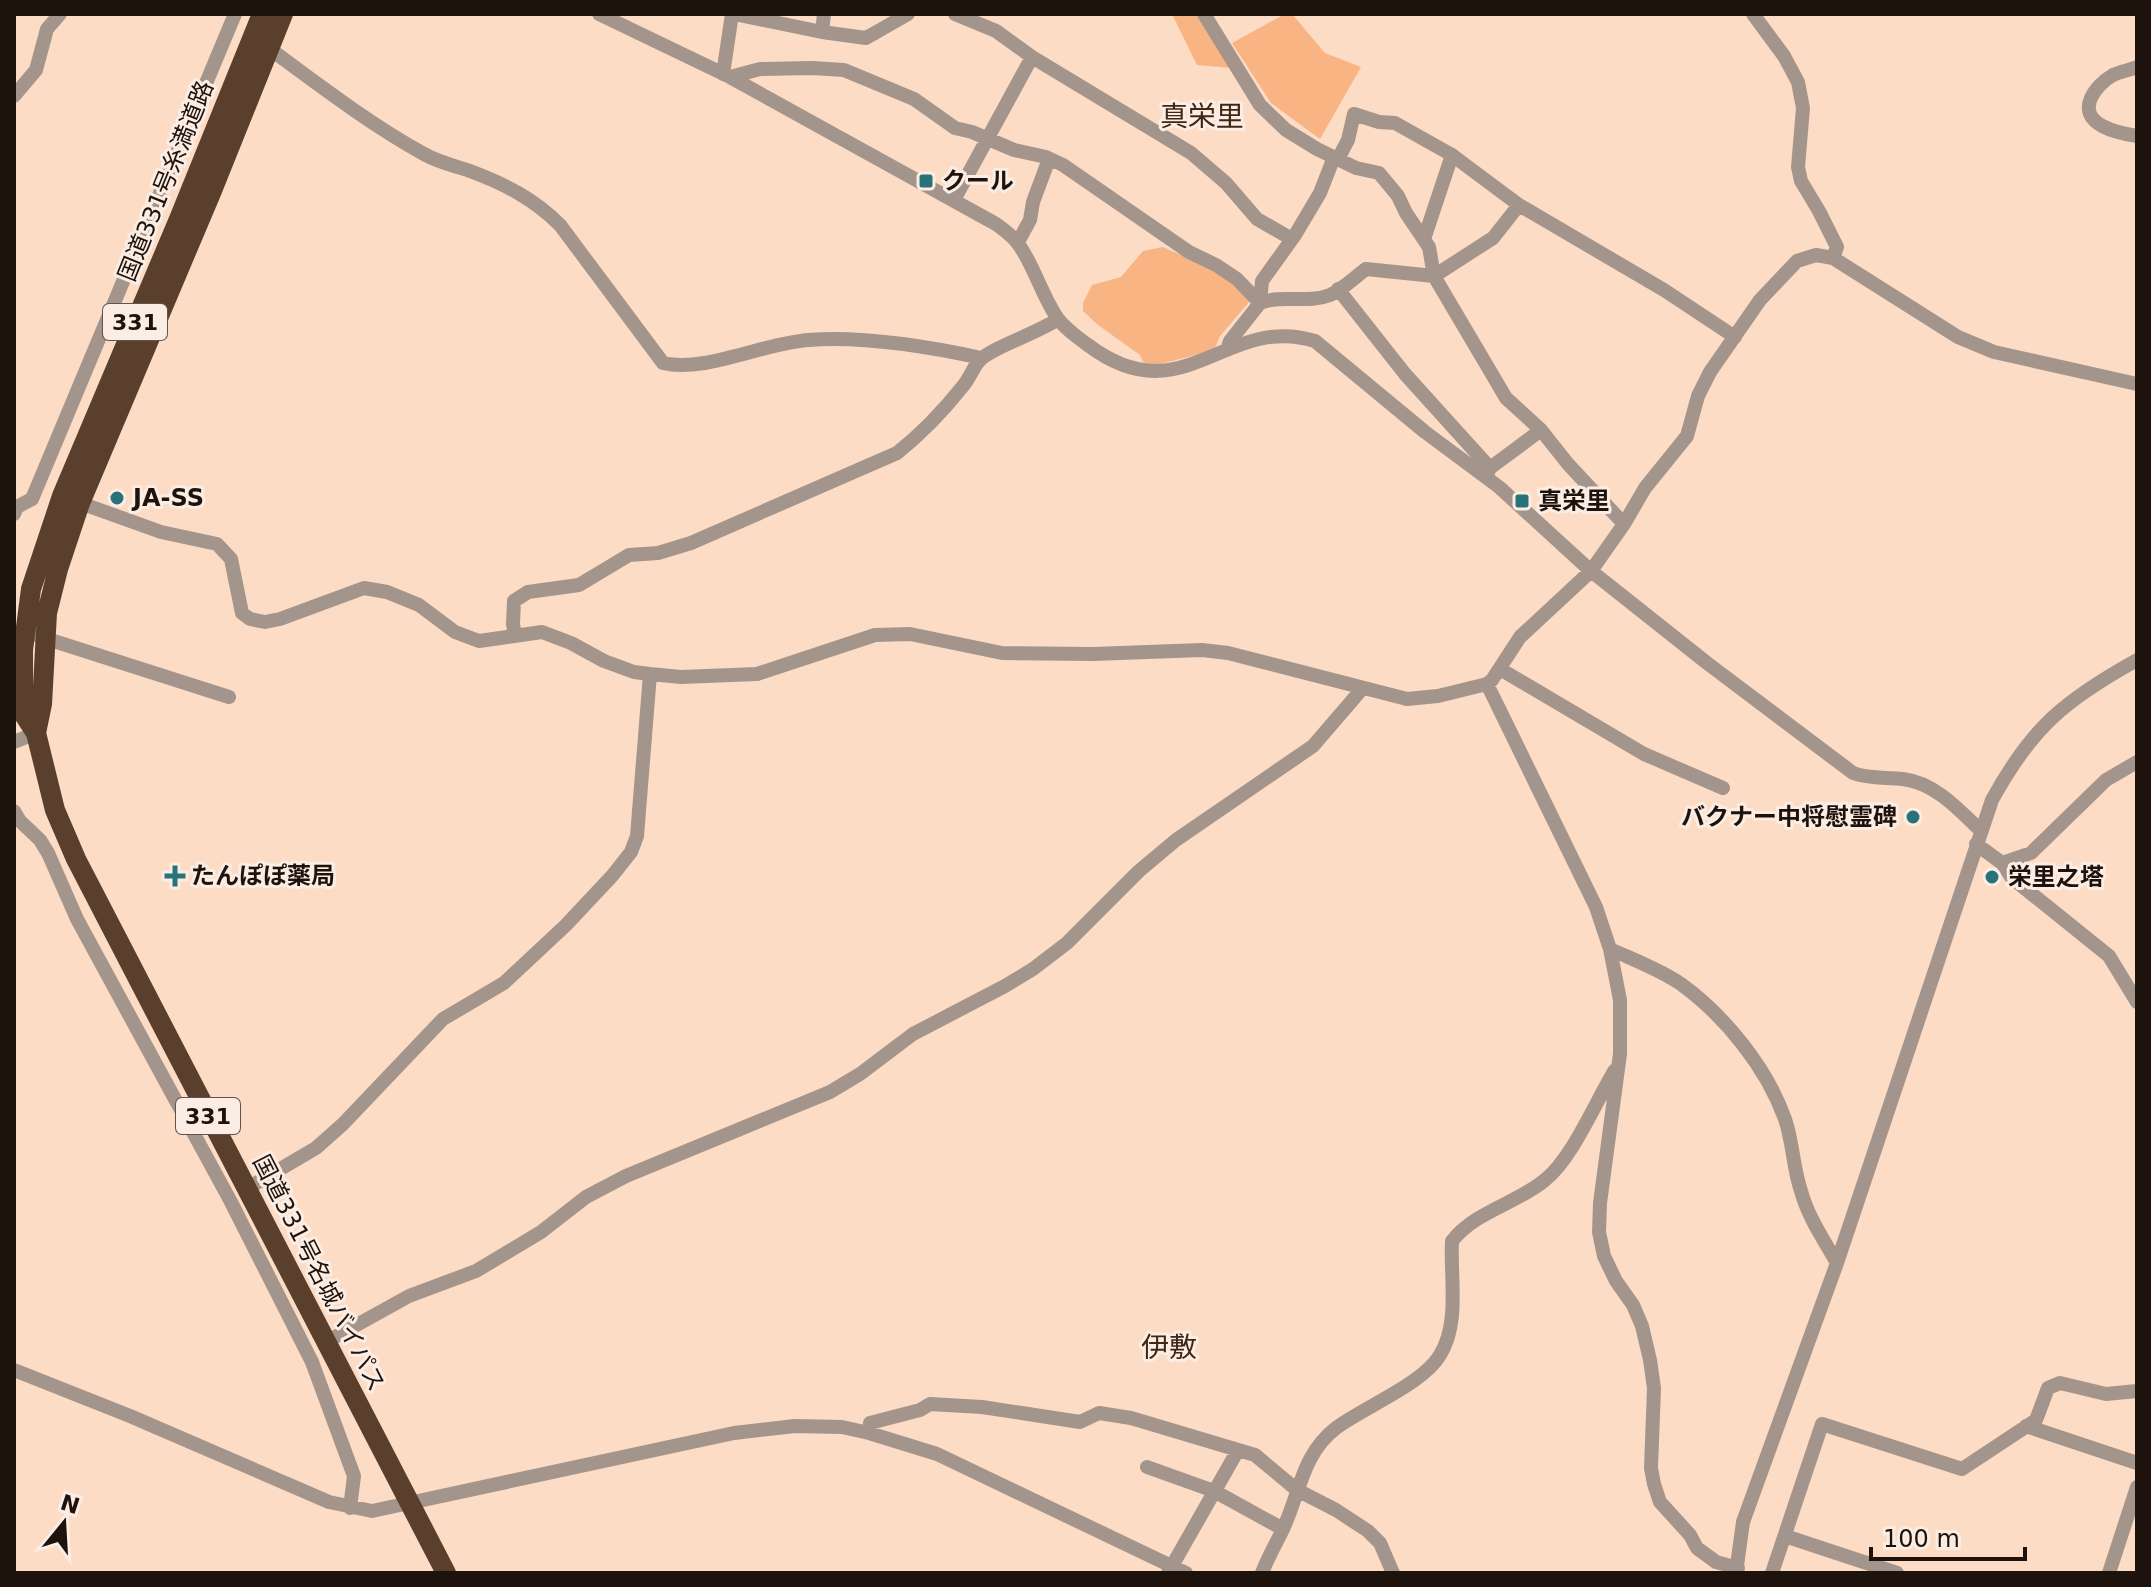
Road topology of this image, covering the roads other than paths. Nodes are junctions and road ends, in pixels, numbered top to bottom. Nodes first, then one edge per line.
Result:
1 (60, 14) edge
2 (235, 14) edge
3 (262, 14) edge
4 (283, 14) edge
5 (599, 14) edge
6 (733, 14) edge
7 (824, 14) edge
8 (908, 14) edge
9 (955, 14) edge
10 (1204, 14) edge
11 (1753, 14) edge
12 (822, 32) junction
13 (270, 49) junction
14 (1032, 57) junction
15 (2137, 67) edge
16 (726, 75) junction
17 (14, 96) edge
18 (2137, 136) edge
19 (987, 139) junction
20 (1452, 155) junction
21 (1336, 158) junction
22 (1049, 159) junction
23 (954, 200) junction
24 (1519, 205) junction
25 (154, 208) junction
26 (179, 219) junction
27 (1292, 239) junction
28 (1424, 239) junction
29 (1018, 242) junction
30 (1833, 258) junction
31 (1434, 276) junction
32 (1338, 289) junction
33 (116, 300) junction
34 (1260, 303) junction
35 (140, 311) junction
36 (1058, 319) junction
37 (1735, 337) junction
38 (1227, 350) junction
39 (981, 358) junction
40 (2137, 384) edge
41 (1541, 430) junction
42 (1488, 473) junction
43 (71, 500) junction
44 (14, 514) edge
45 (1624, 524) junction
46 (1591, 571) junction
47 (34, 636) junction
48 (515, 636) junction
49 (2137, 660) edge
50 (1500, 669) junction
51 (650, 674) junction
52 (1487, 684) junction
53 (1362, 689) junction
54 (229, 697) dead end
55 (36, 733) junction
56 (14, 742) edge
57 (2137, 762) edge
58 (1723, 788) dead end
59 (14, 811) edge
60 (1978, 837) junction
61 (2002, 863) junction
62 (1610, 949) junction
63 (2137, 1002) edge
64 (1617, 1066) junction
65 (205, 1133) junction
66 (246, 1189) junction
67 (1837, 1263) junction
68 (326, 1342) junction
69 (14, 1370) edge
70 (2137, 1391) edge
71 (2026, 1426) junction
72 (869, 1433) junction
73 (1238, 1450) junction
74 (2137, 1463) edge
75 (1147, 1467) dead end
76 (2137, 1487) edge
77 (1297, 1490) junction
78 (1214, 1491) junction
79 (409, 1503) junction
80 (350, 1508) junction
81 (1283, 1529) junction
82 (1785, 1536) junction
83 (1737, 1570) edge
84 (1175, 1571) edge
85 (446, 1573) edge
86 (1262, 1573) edge
87 (1393, 1573) edge
88 (1772, 1573) edge
89 (1897, 1573) edge
90 (2109, 1573) edge

1 - 17 street
2 - 25 street
3 - 26 highway, 国道331号糸満道路 / 331
4 - 13 highway, 国道331号糸満道路 / 331
5 - 16 street
6 - 12 street
6 - 16 street
7 - 12 street
8 - 12 street
9 - 14 street
10 - 21 street
11 - 30 street
13 - 39 street
13 - 43 highway, 国道331号糸満道路 / 331
14 - 19 street
14 - 27 street
15 - 18 street
16 - 19 street
16 - 23 street
19 - 22 street
19 - 23 street
20 - 21 street
20 - 24 street
20 - 28 street
21 - 27 street
21 - 28 street
22 - 29 street
22 - 34 street
23 - 29 street
24 - 31 street
24 - 37 street
25 - 26 street
25 - 33 street
26 - 35 highway, 国道331号糸満道路 / 331
27 - 34 street
28 - 31 street
29 - 36 street
30 - 37 street
30 - 40 street
31 - 32 street
31 - 41 street
32 - 34 street
32 - 42 street
33 - 35 street
33 - 44 street
34 - 38 street
35 - 43 highway, 国道331号糸満道路 / 331
36 - 38 street
36 - 39 street
37 - 45 street
38 - 42 street
39 - 48 street
41 - 42 street
41 - 45 street
42 - 46 street
43 - 47 highway, 国道331号糸満道路 / 331
43 - 48 street
45 - 46 street
46 - 50 street
46 - 60 street
47 - 54 street
47 - 55 highway, 国道331号糸満道路 / 331
48 - 51 street
49 - 60 street
50 - 52 street
50 - 58 street
51 - 53 street
51 - 66 street
52 - 53 street
52 - 62 street
53 - 68 street
55 - 56 street
55 - 65 highway, 国道331号名城バイパス / 331
57 - 61 street
59 - 65 street
60 - 61 street
60 - 67 street
61 - 63 street
62 - 64 street
62 - 67 street
64 - 77 street
64 - 83 street
65 - 66 highway, 国道331号名城バイパス / 331
65 - 80 street
66 - 68 highway, 国道331号名城バイパス / 331
67 - 83 street
68 - 79 highway, 国道331号名城バイパス / 331
69 - 80 street
70 - 71 street
71 - 74 street
71 - 82 street
72 - 73 street
72 - 79 street
72 - 84 street
73 - 77 street
73 - 78 street
75 - 78 street
76 - 90 street
77 - 81 street
77 - 87 street
78 - 81 street
78 - 84 street
79 - 80 street
79 - 85 highway, 国道331号名城バイパス / 331
81 - 86 street
82 - 88 street
82 - 89 street

